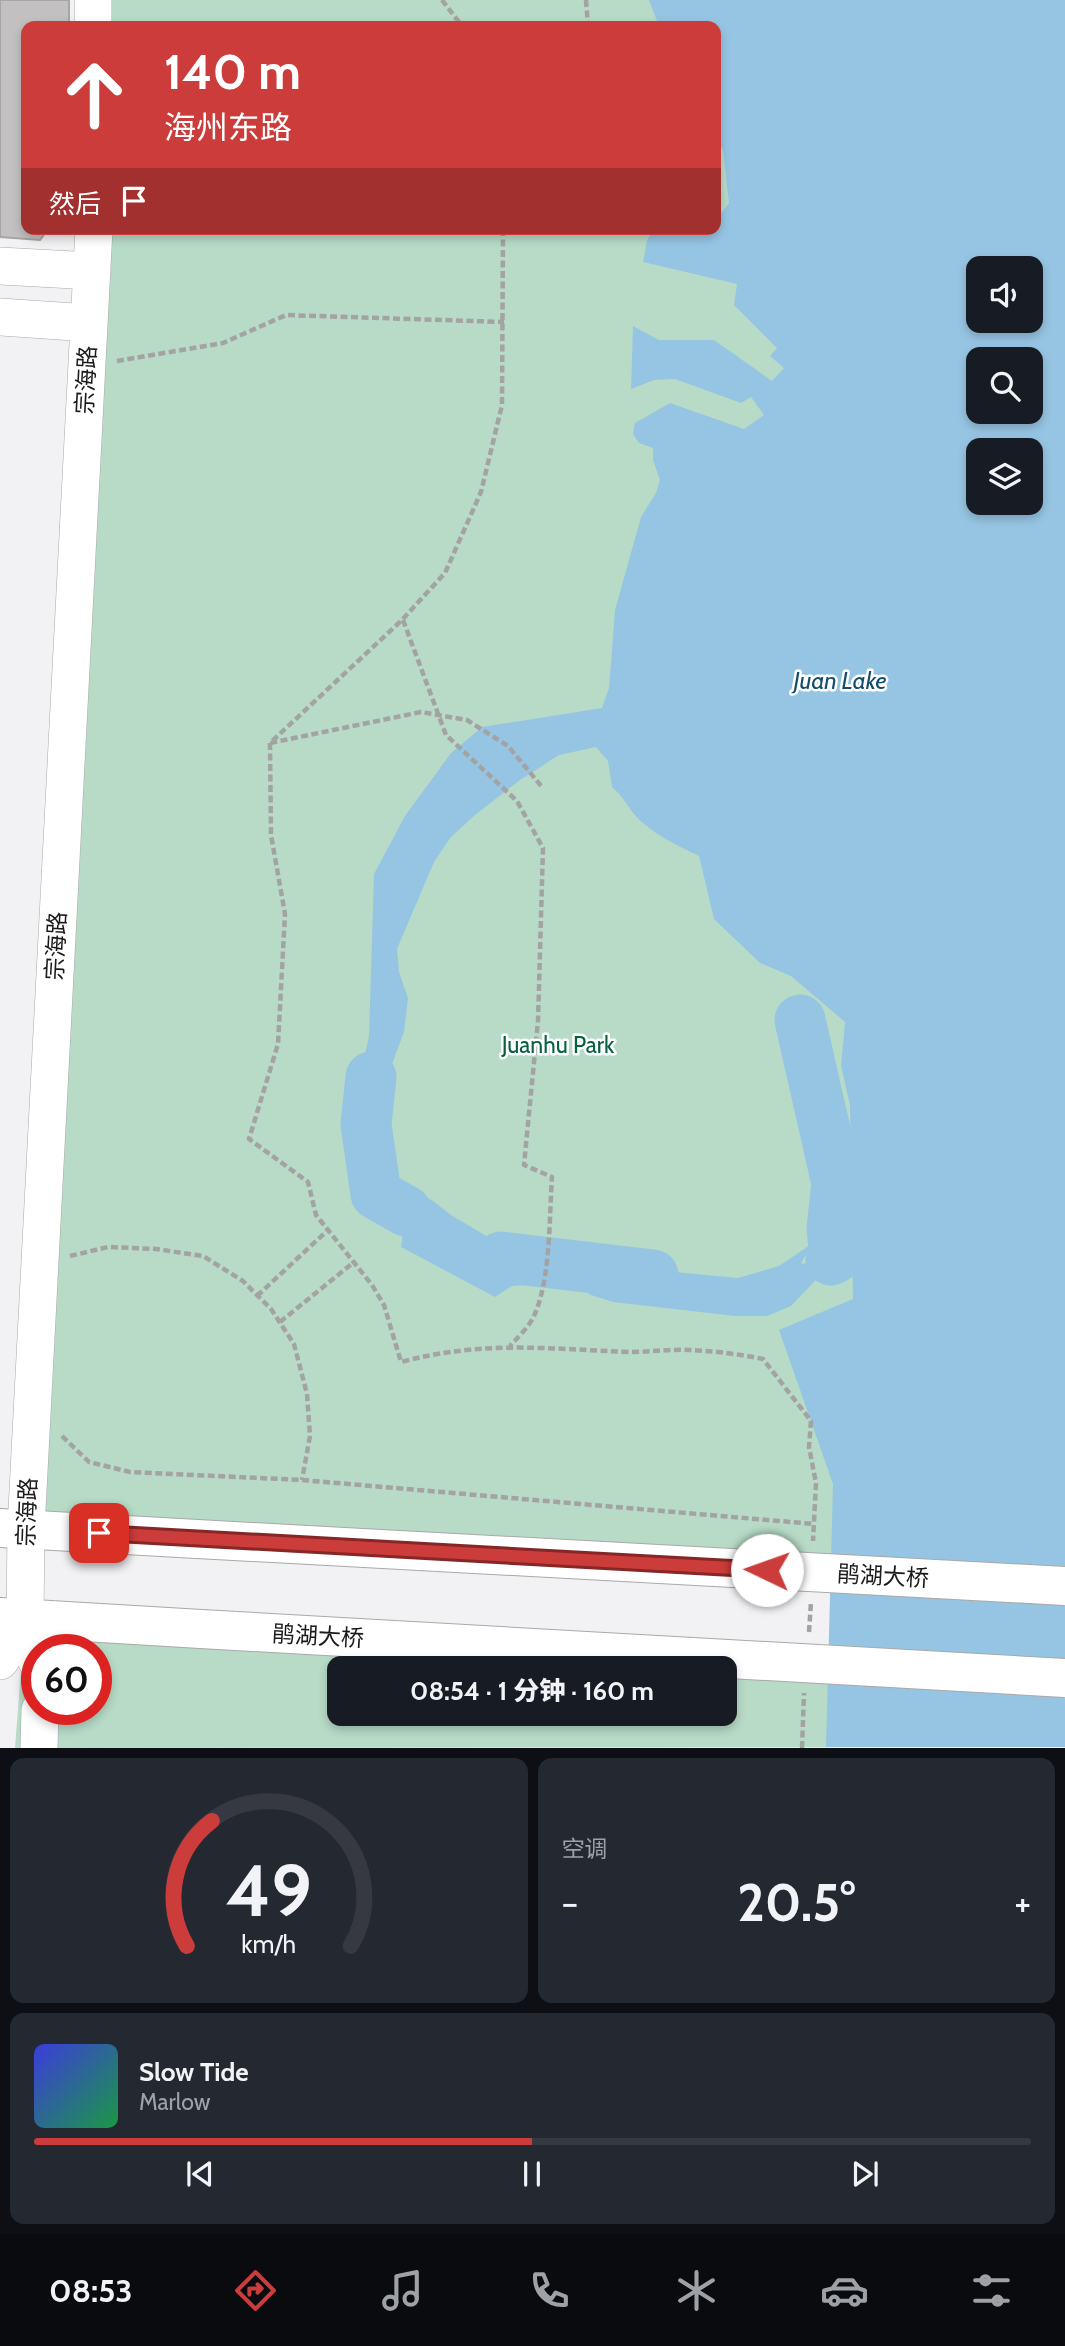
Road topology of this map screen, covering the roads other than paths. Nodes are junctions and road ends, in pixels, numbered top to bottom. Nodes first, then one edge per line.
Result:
1 (93, 0) edge
2 (93, 21) edge
3 (94, 235) edge
4 (0, 266) edge
5 (92, 271) junction
6 (0, 317) edge
7 (89, 323) junction
8 (13, 1529) edge
9 (1065, 1586) edge
10 (13, 1618) edge
11 (22, 1634) edge
12 (0, 1661) edge
13 (1065, 1678) edge
14 (40, 1725) edge
15 (39, 1748) edge

1 - 2 street
3 - 5 street, 宗海路
4 - 5 street
5 - 7 street, 宗海路
6 - 7 street
7 - 8 street, 宗海路
8 - 9 main road, 鹃湖大桥, bridge
8 - 10 street, 宗海路
10 - 11 street, 宗海路
10 - 12 street
10 - 13 main road, 鹃湖大桥, bridge
14 - 15 street

